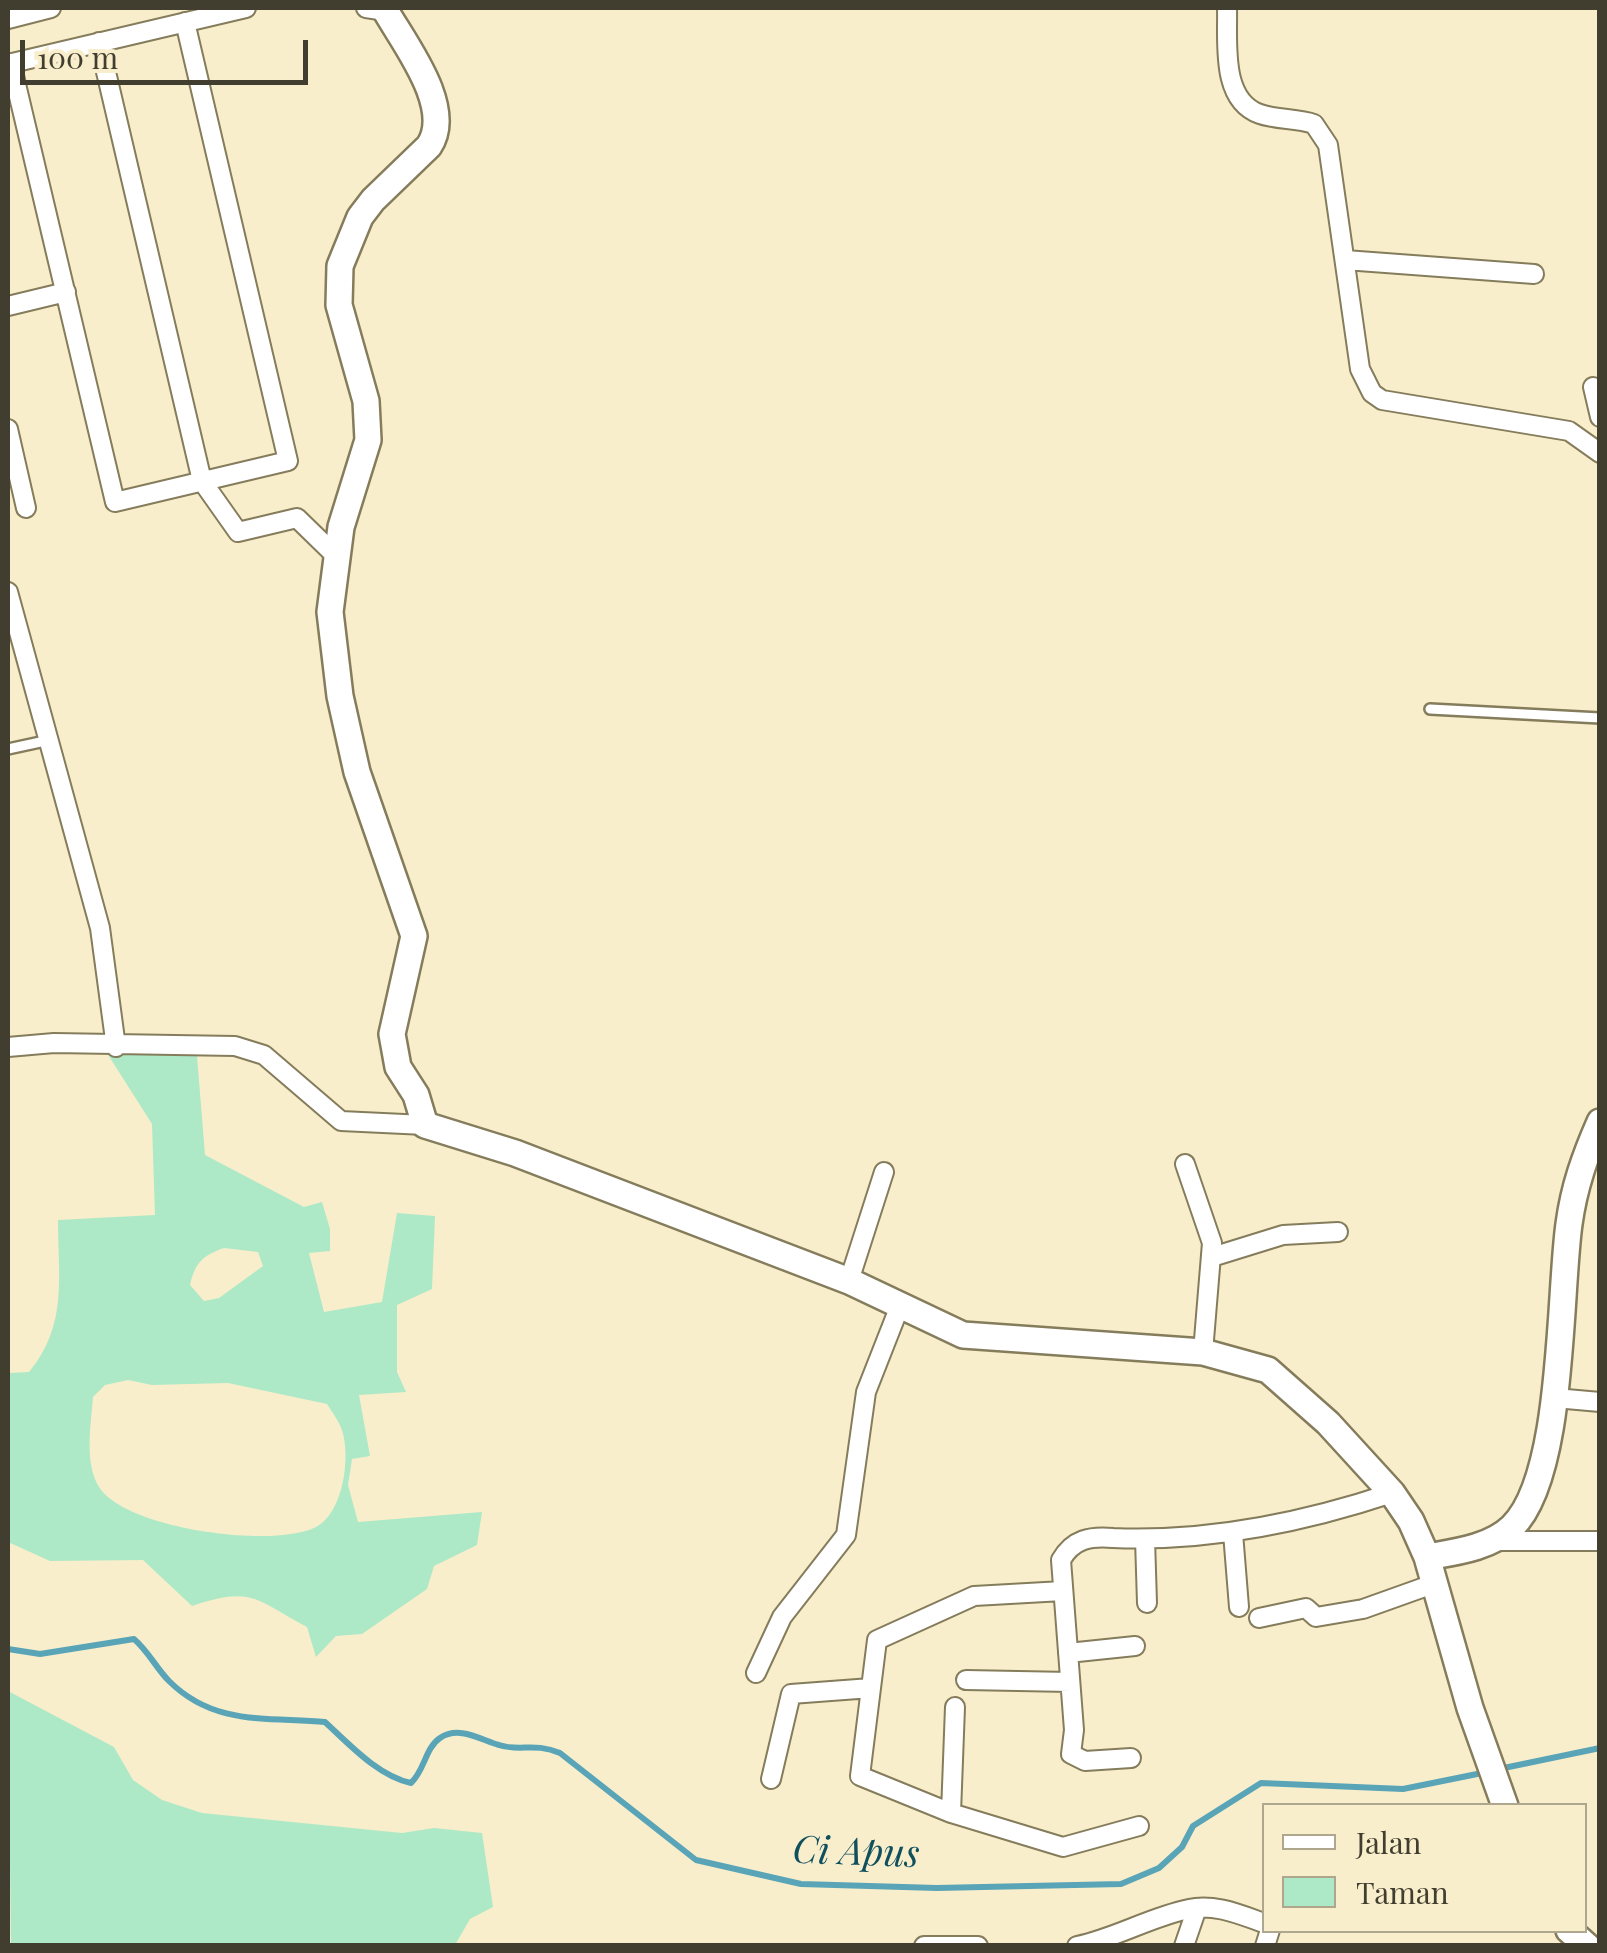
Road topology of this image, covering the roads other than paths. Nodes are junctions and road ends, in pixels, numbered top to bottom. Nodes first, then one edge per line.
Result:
1 (51, 8) edge
2 (246, 8) edge
3 (379, 8) edge
4 (1227, 8) edge
5 (8, 19) edge
6 (185, 22) junction
7 (99, 42) junction
8 (10, 63) edge
9 (1345, 260) junction
10 (1534, 274) dead end
11 (66, 292) junction
12 (8, 306) edge
13 (1594, 387) dead end
14 (1600, 417) edge
15 (8, 429) edge
16 (1600, 443) edge
17 (1599, 452) edge
18 (202, 481) junction
19 (26, 508) dead end
20 (335, 555) junction
21 (8, 592) edge
22 (1430, 709) dead end
23 (1600, 718) edge
24 (45, 741) junction
25 (8, 749) edge
26 (8, 1047) edge
27 (116, 1047) junction
28 (1600, 1122) edge
29 (425, 1125) junction
30 (1185, 1164) dead end
31 (884, 1172) dead end
32 (1338, 1232) dead end
33 (1212, 1257) junction
34 (849, 1281) junction
35 (901, 1302) junction
36 (1203, 1352) junction
37 (1555, 1398) junction
38 (1600, 1402) edge
39 (1392, 1493) junction
40 (1233, 1533) junction
41 (1145, 1539) junction
42 (1600, 1540) edge
43 (1489, 1541) junction
44 (1427, 1557) junction
45 (1434, 1584) junction
46 (1063, 1591) junction
47 (1148, 1603) dead end
48 (1239, 1608) dead end
49 (1259, 1618) dead end
50 (1135, 1646) dead end
51 (1068, 1652) junction
52 (756, 1672) dead end
53 (966, 1680) dead end
54 (1070, 1682) junction
55 (871, 1688) junction
56 (956, 1707) dead end
57 (1131, 1758) dead end
58 (771, 1779) dead end
59 (1504, 1803) edge
60 (951, 1813) junction
61 (1139, 1826) dead end
62 (1197, 1908) junction
63 (1262, 1922) edge
64 (1103, 1943) edge
65 (945, 1945) edge
66 (924, 1946) edge
67 (978, 1946) edge
68 (1078, 1946) edge
69 (1184, 1946) edge

1 - 5 street
2 - 6 street
3 - 20 main road
4 - 9 street
6 - 7 street
6 - 18 street
7 - 8 street
7 - 18 street
8 - 11 street
9 - 10 street
9 - 17 street
11 - 12 street
11 - 18 street
13 - 14 street
15 - 19 street
16 - 17 street
18 - 20 street
20 - 29 main road
21 - 24 street
22 - 23 lane
24 - 25 lane
24 - 27 street
26 - 27 street
27 - 29 street
28 - 37 main road
29 - 34 main road
30 - 33 street
31 - 34 street
32 - 33 street
33 - 36 street
34 - 35 main road
35 - 36 main road
35 - 52 street
36 - 39 main road
37 - 38 street
37 - 43 main road
39 - 40 street
39 - 44 main road
40 - 41 street
40 - 48 street
41 - 46 street
41 - 47 street
42 - 43 street
43 - 44 main road
44 - 45 main road
45 - 49 street
45 - 59 main road
46 - 51 street
46 - 55 street
50 - 51 street
51 - 54 street
53 - 54 street
54 - 57 street
55 - 58 street
55 - 60 street
56 - 60 street
60 - 61 street
62 - 63 street
62 - 64 street
62 - 69 street
64 - 68 street
65 - 66 street
65 - 67 street

